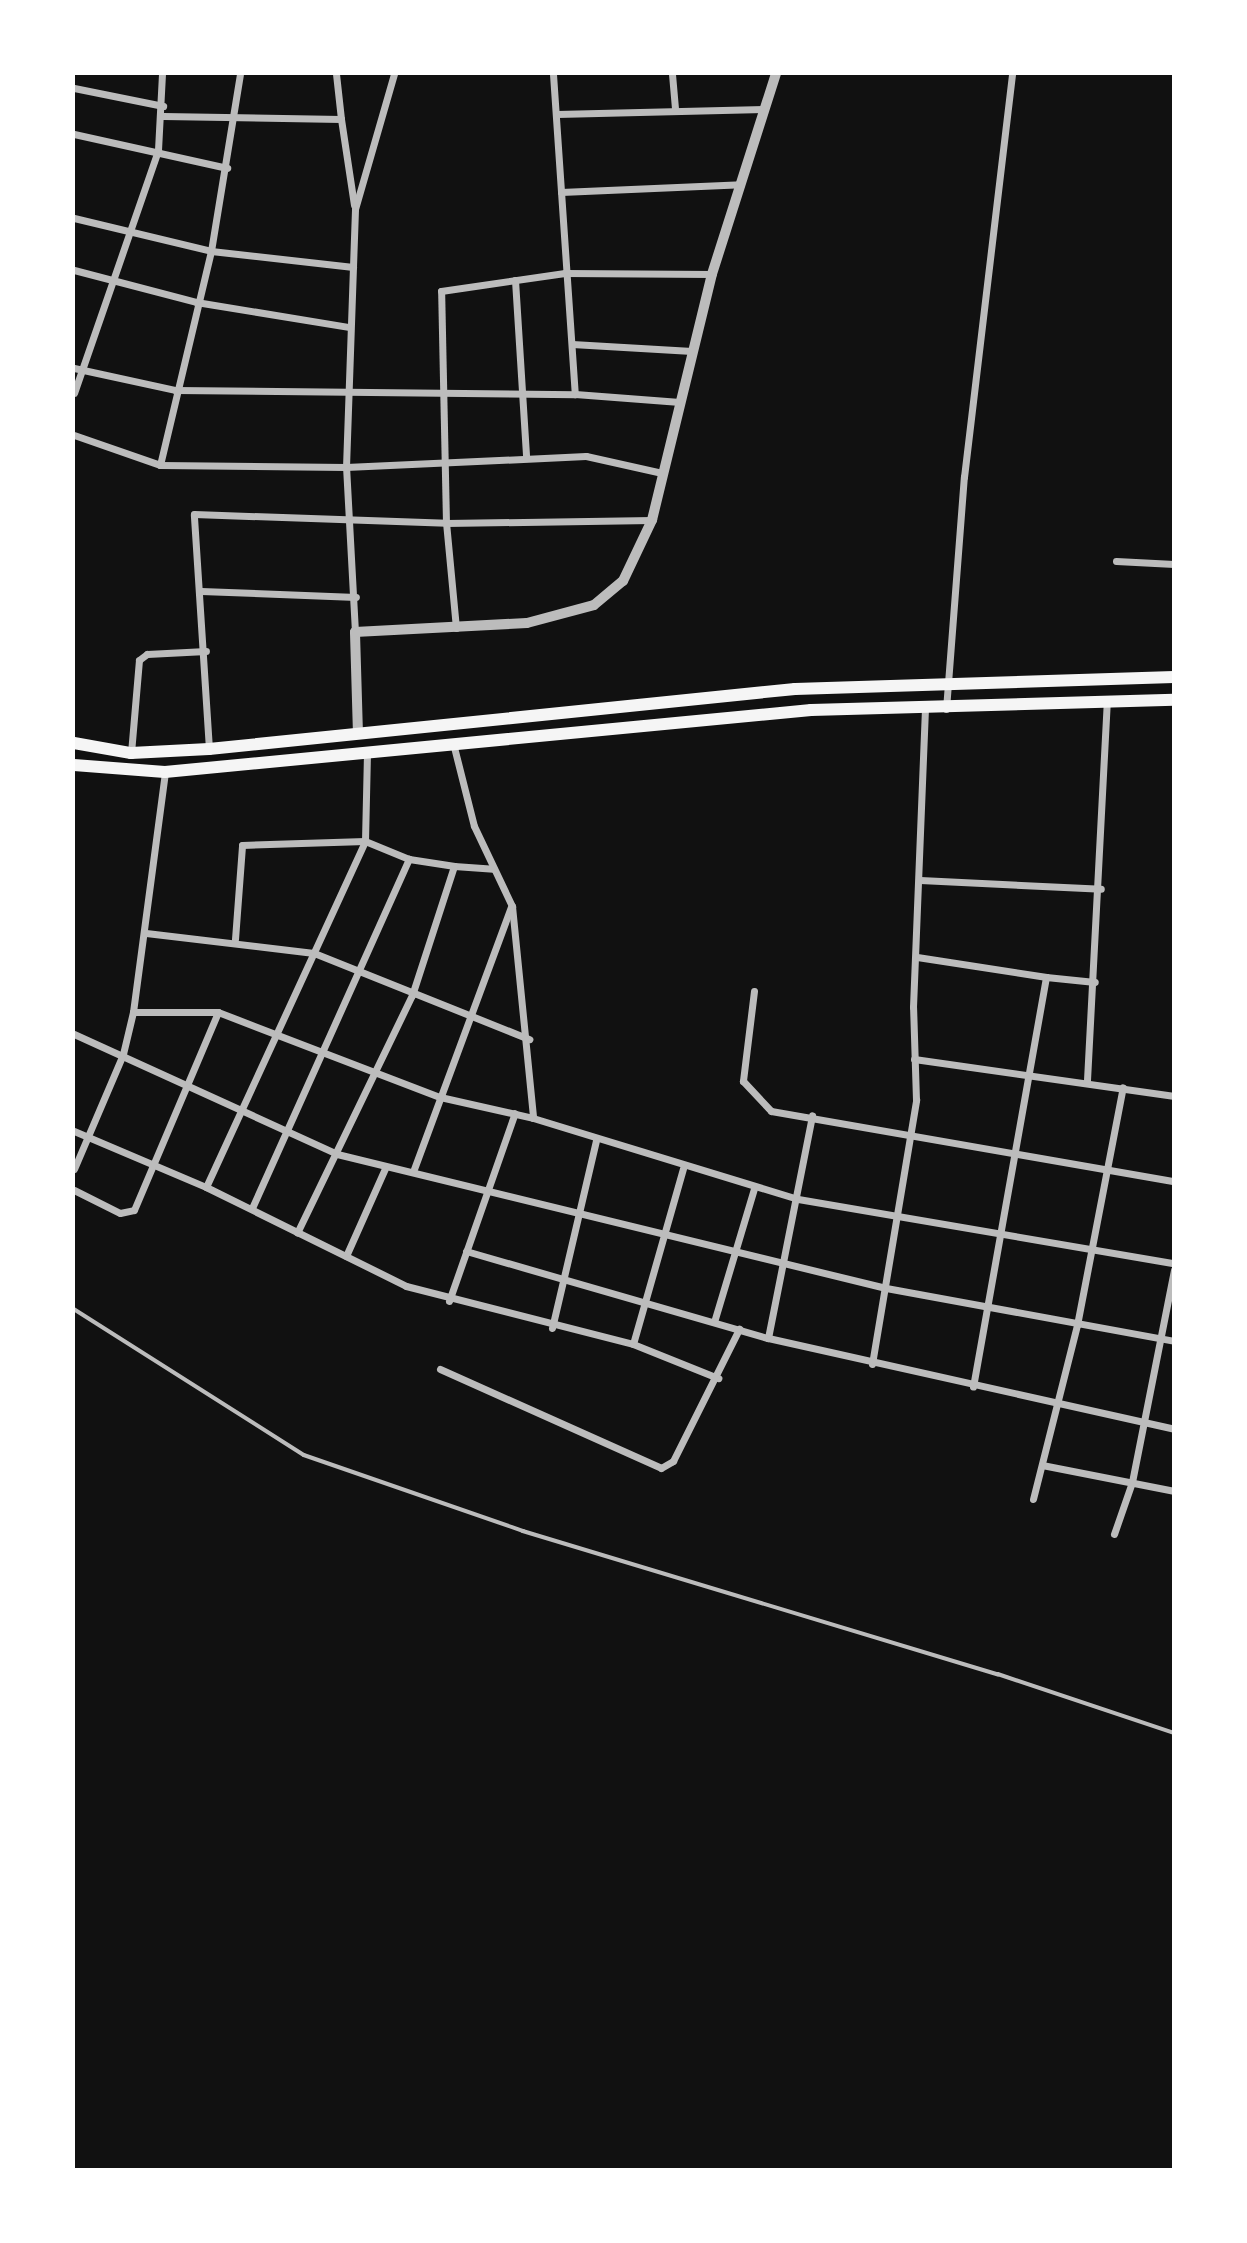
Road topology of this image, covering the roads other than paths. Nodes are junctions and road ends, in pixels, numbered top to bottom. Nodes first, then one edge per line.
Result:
1 (162, 74) edge
2 (240, 74) edge
3 (336, 74) edge
4 (394, 74) edge
5 (553, 74) edge
6 (672, 74) edge
7 (776, 74) edge
8 (1012, 74) edge
9 (74, 88) edge
10 (163, 106) junction
11 (765, 109) junction
12 (675, 110) junction
13 (556, 114) junction
14 (163, 116) junction
15 (236, 118) junction
16 (341, 119) junction
17 (74, 134) edge
18 (158, 150) junction
19 (227, 168) junction
20 (741, 184) junction
21 (561, 192) junction
22 (355, 209) junction
23 (74, 218) edge
24 (132, 232) junction
25 (211, 251) junction
26 (354, 267) junction
27 (74, 270) edge
28 (565, 273) junction
29 (712, 274) junction
30 (117, 280) junction
31 (515, 280) junction
32 (196, 302) junction
33 (348, 327) junction
34 (572, 344) junction
35 (692, 351) junction
36 (74, 368) edge
37 (82, 372) junction
38 (175, 390) junction
39 (74, 393) edge
40 (575, 394) junction
41 (349, 395) junction
42 (442, 396) junction
43 (526, 397) junction
44 (680, 402) junction
45 (74, 435) edge
46 (526, 456) junction
47 (446, 461) junction
48 (160, 465) junction
49 (346, 467) junction
50 (662, 473) junction
51 (351, 519) junction
52 (652, 520) junction
53 (446, 523) junction
54 (1116, 561) dead end
55 (1174, 564) edge
56 (201, 591) junction
57 (356, 597) junction
58 (456, 628) junction
59 (355, 632) junction
60 (206, 651) junction
61 (1174, 677) edge
62 (946, 683) junction
63 (1174, 700) edge
64 (1107, 703) junction
65 (925, 709) junction
66 (946, 709) junction
67 (358, 734) junction
68 (74, 743) edge
69 (454, 747) junction
70 (209, 749) junction
71 (131, 753) junction
72 (367, 755) junction
73 (74, 765) edge
74 (165, 772) junction
75 (365, 841) junction
76 (409, 859) junction
77 (454, 866) junction
78 (493, 869) junction
79 (920, 880) junction
80 (1101, 889) junction
81 (512, 906) junction
82 (146, 933) junction
83 (235, 939) junction
84 (314, 953) junction
85 (916, 957) junction
86 (362, 972) junction
87 (1045, 977) junction
88 (1096, 982) junction
89 (754, 991) dead end
90 (412, 995) junction
91 (133, 1012) junction
92 (218, 1012) junction
93 (469, 1014) junction
94 (275, 1028) junction
95 (74, 1034) edge
96 (529, 1040) junction
97 (326, 1049) junction
98 (123, 1054) junction
99 (914, 1059) junction
100 (375, 1071) junction
101 (1031, 1072) junction
102 (1087, 1080) junction
103 (186, 1083) junction
104 (1124, 1087) junction
105 (1174, 1096) edge
106 (440, 1097) junction
107 (241, 1110) junction
108 (516, 1113) junction
109 (812, 1115) junction
110 (533, 1118) junction
111 (74, 1131) edge
112 (290, 1132) junction
113 (912, 1136) junction
114 (88, 1137) junction
115 (596, 1140) junction
116 (337, 1154) junction
117 (1016, 1154) junction
118 (153, 1164) junction
119 (386, 1166) junction
120 (683, 1168) junction
121 (74, 1169) edge
122 (414, 1169) junction
123 (1107, 1169) junction
124 (1174, 1181) edge
125 (206, 1187) junction
126 (754, 1189) junction
127 (74, 1190) edge
128 (488, 1190) junction
129 (798, 1199) junction
130 (252, 1208) junction
131 (581, 1212) junction
132 (898, 1214) junction
133 (297, 1233) junction
134 (666, 1233) junction
135 (999, 1233) junction
136 (1092, 1249) junction
137 (466, 1251) junction
138 (735, 1251) junction
139 (346, 1256) junction
140 (1174, 1263) edge
141 (786, 1264) junction
142 (1174, 1269) edge
143 (566, 1277) junction
144 (886, 1288) junction
145 (449, 1301) junction
146 (646, 1301) junction
147 (74, 1309) edge
148 (988, 1309) junction
149 (715, 1322) junction
150 (1077, 1325) junction
151 (552, 1328) junction
152 (739, 1329) junction
153 (768, 1338) junction
154 (1162, 1339) junction
155 (1174, 1341) edge
156 (633, 1344) junction
157 (872, 1364) junction
158 (440, 1369) dead end
159 (718, 1378) junction
160 (973, 1387) junction
161 (1058, 1404) junction
162 (1145, 1423) junction
163 (1174, 1429) edge
164 (1042, 1465) junction
165 (1132, 1482) junction
166 (1174, 1491) edge
167 (1033, 1499) dead end
168 (1114, 1534) dead end
169 (1174, 1733) edge

1 - 10 street
2 - 15 street
3 - 16 street
4 - 22 street
5 - 13 street
6 - 12 street
7 - 11 street
8 - 62 street
9 - 10 street
10 - 14 street
11 - 12 street
11 - 20 street
12 - 13 street
13 - 21 street
14 - 15 street
14 - 18 street
15 - 16 street
15 - 19 street
16 - 22 street
17 - 18 street
18 - 19 street
18 - 24 street
19 - 25 street
20 - 21 street
20 - 29 street
21 - 28 street
22 - 26 street
23 - 24 street
24 - 25 street
24 - 30 street
25 - 26 street
25 - 32 street
26 - 33 street
27 - 30 street
28 - 29 street
28 - 31 street
28 - 34 street
29 - 35 street
30 - 32 street
30 - 37 street
31 - 42 street
31 - 43 street
32 - 33 street
32 - 38 street
33 - 41 street
34 - 35 street
34 - 40 street
35 - 44 street
36 - 37 street
37 - 38 street
37 - 39 street
38 - 41 street
38 - 48 street
40 - 43 street
40 - 44 street
41 - 42 street
41 - 49 street
42 - 43 street
42 - 47 street
43 - 46 street
44 - 50 street
45 - 48 street
46 - 47 street
46 - 50 street
47 - 49 street
47 - 53 street
48 - 49 street
49 - 51 street
50 - 52 street
51 - 53 street
51 - 56 street
51 - 57 street
52 - 53 street
52 - 58 street
53 - 58 street
54 - 55 street
56 - 57 street
56 - 60 street
57 - 59 street
58 - 59 street
59 - 67 street
60 - 70 street
60 - 71 street
61 - 62 main road
62 - 66 street
62 - 67 main road
63 - 64 main road
64 - 66 main road
64 - 80 street
65 - 66 main road
65 - 69 main road
65 - 79 street
67 - 70 main road
68 - 71 main road
69 - 72 main road
69 - 78 street
70 - 71 main road
72 - 74 main road
72 - 75 street
73 - 74 main road
74 - 82 street
75 - 76 street
75 - 83 street
75 - 84 street
76 - 77 street
76 - 86 street
77 - 78 street
77 - 90 street
78 - 81 street
79 - 80 street
79 - 85 street
80 - 88 street
81 - 93 street
81 - 96 street
82 - 83 street
82 - 91 street
83 - 84 street
84 - 86 street
84 - 94 street
85 - 87 street
85 - 99 street
86 - 90 street
86 - 97 street
87 - 88 street
87 - 101 street
88 - 102 street
89 - 109 street
90 - 93 street
90 - 100 street
91 - 92 street
91 - 98 street
92 - 94 street
92 - 103 street
93 - 96 street
93 - 106 street
94 - 97 street
94 - 107 street
95 - 98 street
96 - 110 street
97 - 100 street
97 - 112 street
98 - 103 street
98 - 114 street
99 - 101 street
99 - 113 street
100 - 106 street
100 - 116 street
101 - 102 street
101 - 117 street
102 - 104 street
103 - 107 street
103 - 118 street
104 - 105 street
104 - 123 street
106 - 108 street
106 - 122 street
107 - 112 street
107 - 125 street
108 - 110 street
108 - 128 street
109 - 113 street
109 - 129 street
110 - 115 street
111 - 114 street
112 - 116 street
112 - 130 street
113 - 117 street
113 - 132 street
114 - 118 street
114 - 121 street
115 - 120 street
115 - 131 street
116 - 119 street
116 - 133 street
117 - 123 street
117 - 135 street
118 - 125 street
118 - 127 street
119 - 122 street
119 - 139 street
120 - 126 street
120 - 134 street
122 - 128 street
123 - 124 street
123 - 136 street
125 - 130 street
126 - 129 street
126 - 138 street
128 - 131 street
128 - 137 street
129 - 132 street
129 - 141 street
130 - 133 street
131 - 134 street
131 - 143 street
132 - 135 street
132 - 144 street
133 - 139 street
134 - 138 street
134 - 146 street
135 - 136 street
135 - 148 street
136 - 140 street
136 - 150 street
137 - 143 street
137 - 145 street
138 - 141 street
138 - 149 street
139 - 145 street
141 - 144 street
141 - 153 street
142 - 154 street
143 - 146 street
143 - 151 street
144 - 148 street
144 - 157 street
145 - 151 street
146 - 149 street
146 - 156 street
147 - 169 lane
148 - 150 street
148 - 160 street
149 - 152 street
150 - 154 street
150 - 161 street
151 - 156 street
152 - 153 street
152 - 159 street
153 - 157 street
154 - 155 street
154 - 162 street
156 - 159 street
157 - 160 street
158 - 159 street
160 - 161 street
161 - 162 street
161 - 164 street
162 - 163 street
162 - 165 street
164 - 165 street
164 - 167 street
165 - 166 street
165 - 168 street

